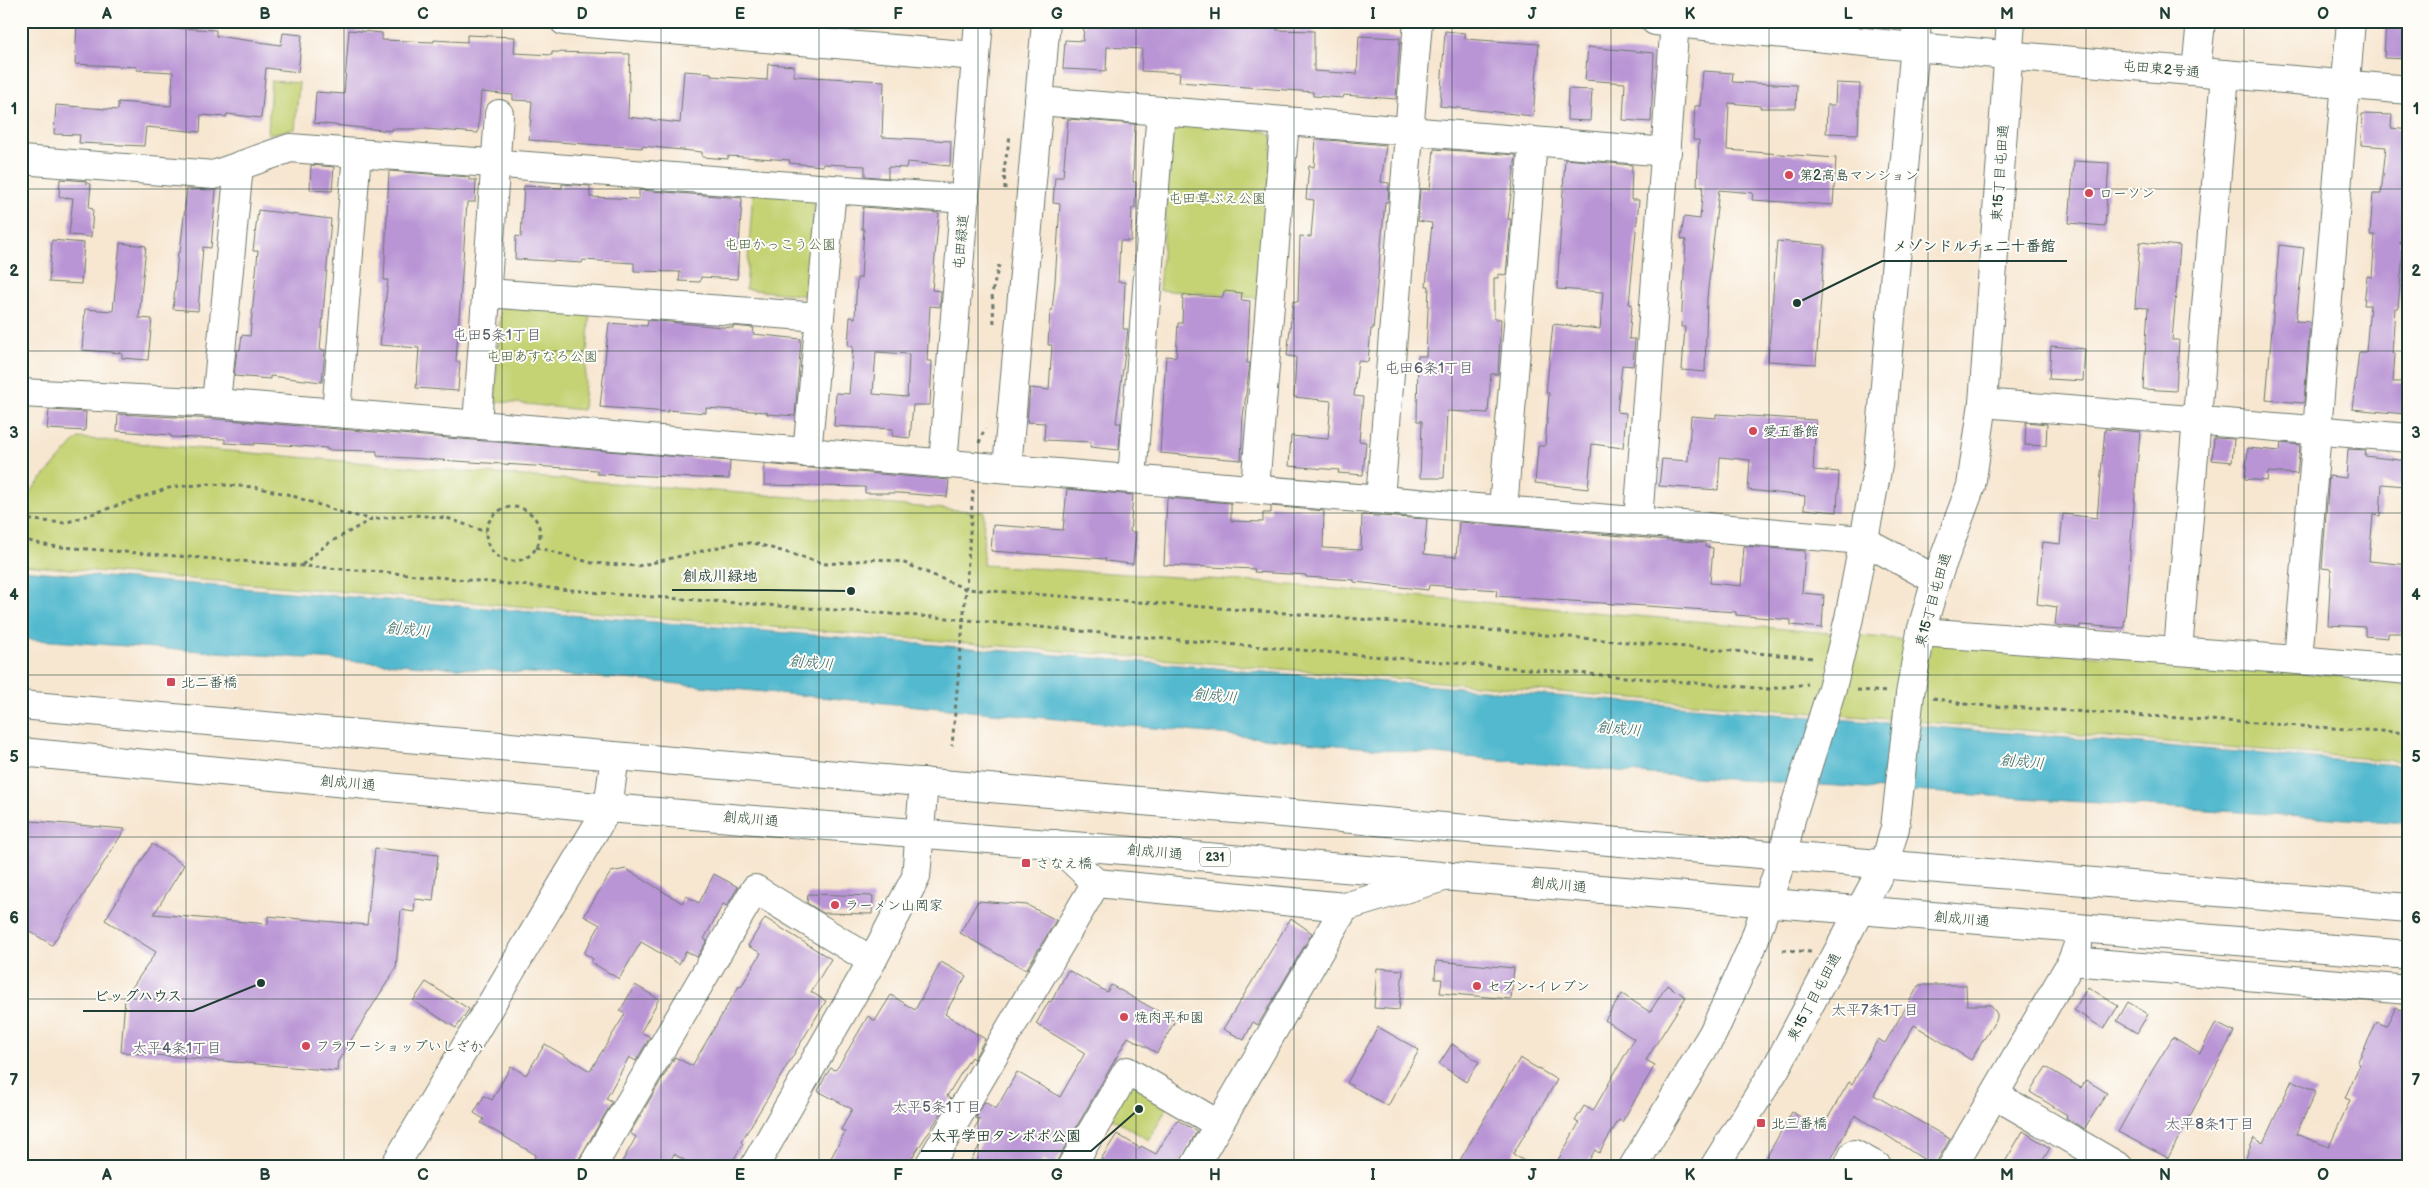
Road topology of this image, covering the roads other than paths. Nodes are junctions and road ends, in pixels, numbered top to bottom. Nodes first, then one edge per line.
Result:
1 (564, 21) edge
2 (979, 21) edge
3 (1046, 21) edge
4 (1418, 21) edge
5 (2011, 21) edge
6 (2201, 21) edge
7 (2351, 21) edge
8 (1668, 22) edge
9 (1915, 34) edge
10 (2008, 55) junction
11 (976, 56) junction
12 (2196, 72) junction
13 (2225, 74) junction
14 (2346, 84) junction
15 (2409, 90) edge
16 (1039, 101) junction
17 (1161, 111) junction
18 (499, 114) dead end
19 (1286, 121) junction
20 (1410, 131) junction
21 (1533, 141) junction
22 (1666, 152) junction
23 (357, 153) junction
24 (21, 160) edge
25 (495, 163) junction
26 (239, 166) junction
27 (832, 190) junction
28 (965, 199) junction
29 (486, 292) junction
30 (820, 317) junction
31 (21, 393) edge
32 (216, 403) junction
33 (1983, 403) junction
34 (336, 413) junction
35 (2197, 422) junction
36 (477, 424) junction
37 (2317, 431) junction
38 (2409, 438) edge
39 (807, 453) junction
40 (943, 464) junction
41 (1007, 468) junction
42 (1132, 478) junction
43 (1256, 488) junction
44 (1380, 500) junction
45 (1503, 509) junction
46 (1638, 521) junction
47 (1863, 540) junction
48 (1936, 580) junction
49 (1921, 632) junction
50 (2178, 651) junction
51 (2298, 660) junction
52 (2409, 670) edge
53 (21, 704) edge
54 (21, 752) edge
55 (615, 756) junction
56 (924, 782) junction
57 (608, 808) junction
58 (920, 833) junction
59 (1055, 844) junction
60 (1783, 856) junction
61 (1884, 864) junction
62 (1448, 876) junction
63 (1096, 883) junction
64 (1768, 902) junction
65 (1345, 907) junction
66 (2409, 908) edge
67 (1860, 910) junction
68 (2084, 929) junction
69 (2409, 955) edge
70 (872, 961) junction
71 (2072, 961) junction
72 (2409, 990) edge
73 (1994, 1095) junction
74 (1218, 1124) junction
75 (404, 1163) edge
76 (592, 1167) edge
77 (754, 1167) edge
78 (928, 1167) edge
79 (1071, 1167) edge
80 (1194, 1167) edge
81 (1633, 1167) edge
82 (1714, 1167) edge
83 (1847, 1167) edge
84 (1878, 1167) edge
85 (1952, 1167) edge
86 (2119, 1167) edge

1 - 11 main road
2 - 11 main road, 屯田緑道
3 - 16 main road
4 - 20 main road
5 - 10 main road, 東15丁目屯田通
6 - 12 main road
7 - 14 main road
8 - 9 main road, 屯田東2号通
8 - 22 main road
9 - 10 main road, 屯田東2号通
9 - 47 main road
10 - 12 main road, 屯田東2号通
10 - 33 main road, 東15丁目屯田通
11 - 28 main road, 屯田緑道
12 - 13 main road, 屯田東2号通
13 - 14 main road, 屯田東2号通
13 - 35 main road
14 - 15 main road, 屯田東2号通
14 - 37 main road
16 - 17 main road
16 - 41 main road
17 - 19 main road
17 - 42 main road
18 - 25 main road
19 - 20 main road
19 - 43 main road
20 - 21 main road
20 - 44 main road
21 - 22 main road
21 - 45 main road
22 - 46 main road
23 - 25 main road
23 - 26 main road
23 - 34 main road
24 - 26 main road
25 - 27 main road
25 - 29 main road
26 - 32 main road
27 - 28 main road
27 - 30 main road
28 - 40 main road, 屯田緑道
29 - 30 main road
29 - 36 main road
30 - 39 main road
31 - 32 main road
32 - 34 main road
33 - 35 main road
33 - 48 main road, 東15丁目屯田通
34 - 36 main road
35 - 37 main road
35 - 50 main road
36 - 39 main road
37 - 38 main road
37 - 51 main road
39 - 40 main road
40 - 41 main road
41 - 42 main road
42 - 43 main road
43 - 44 main road
44 - 45 main road
45 - 46 main road
46 - 47 main road
47 - 48 main road
47 - 60 main road
48 - 49 main road, 東15丁目屯田通
49 - 50 main road
49 - 61 main road, 東15丁目屯田通
50 - 51 main road
51 - 52 main road
53 - 55 main road
54 - 57 main road, 創成川通 / 231
55 - 56 main road
55 - 57 main road
56 - 58 main road
56 - 60 main road
57 - 58 main road, 創成川通 / 231
57 - 75 main road
58 - 59 main road, 創成川通 / 231
58 - 70 main road
59 - 62 main road, 創成川通 / 231
59 - 63 main road
60 - 61 main road
60 - 64 main road
61 - 66 main road
61 - 67 main road, 東15丁目屯田通
62 - 64 main road, 創成川通 / 231
62 - 65 main road
63 - 65 main road
63 - 78 main road
64 - 67 main road, 創成川通 / 231
64 - 81 main road
65 - 74 main road
67 - 68 main road, 創成川通 / 231
67 - 82 main road, 東15丁目屯田通
68 - 69 main road, 創成川通 / 231
68 - 71 main road
70 - 76 main road
70 - 77 main road
71 - 72 main road
71 - 73 main road
73 - 85 main road
73 - 86 main road
74 - 79 main road
74 - 80 main road
83 - 84 main road

